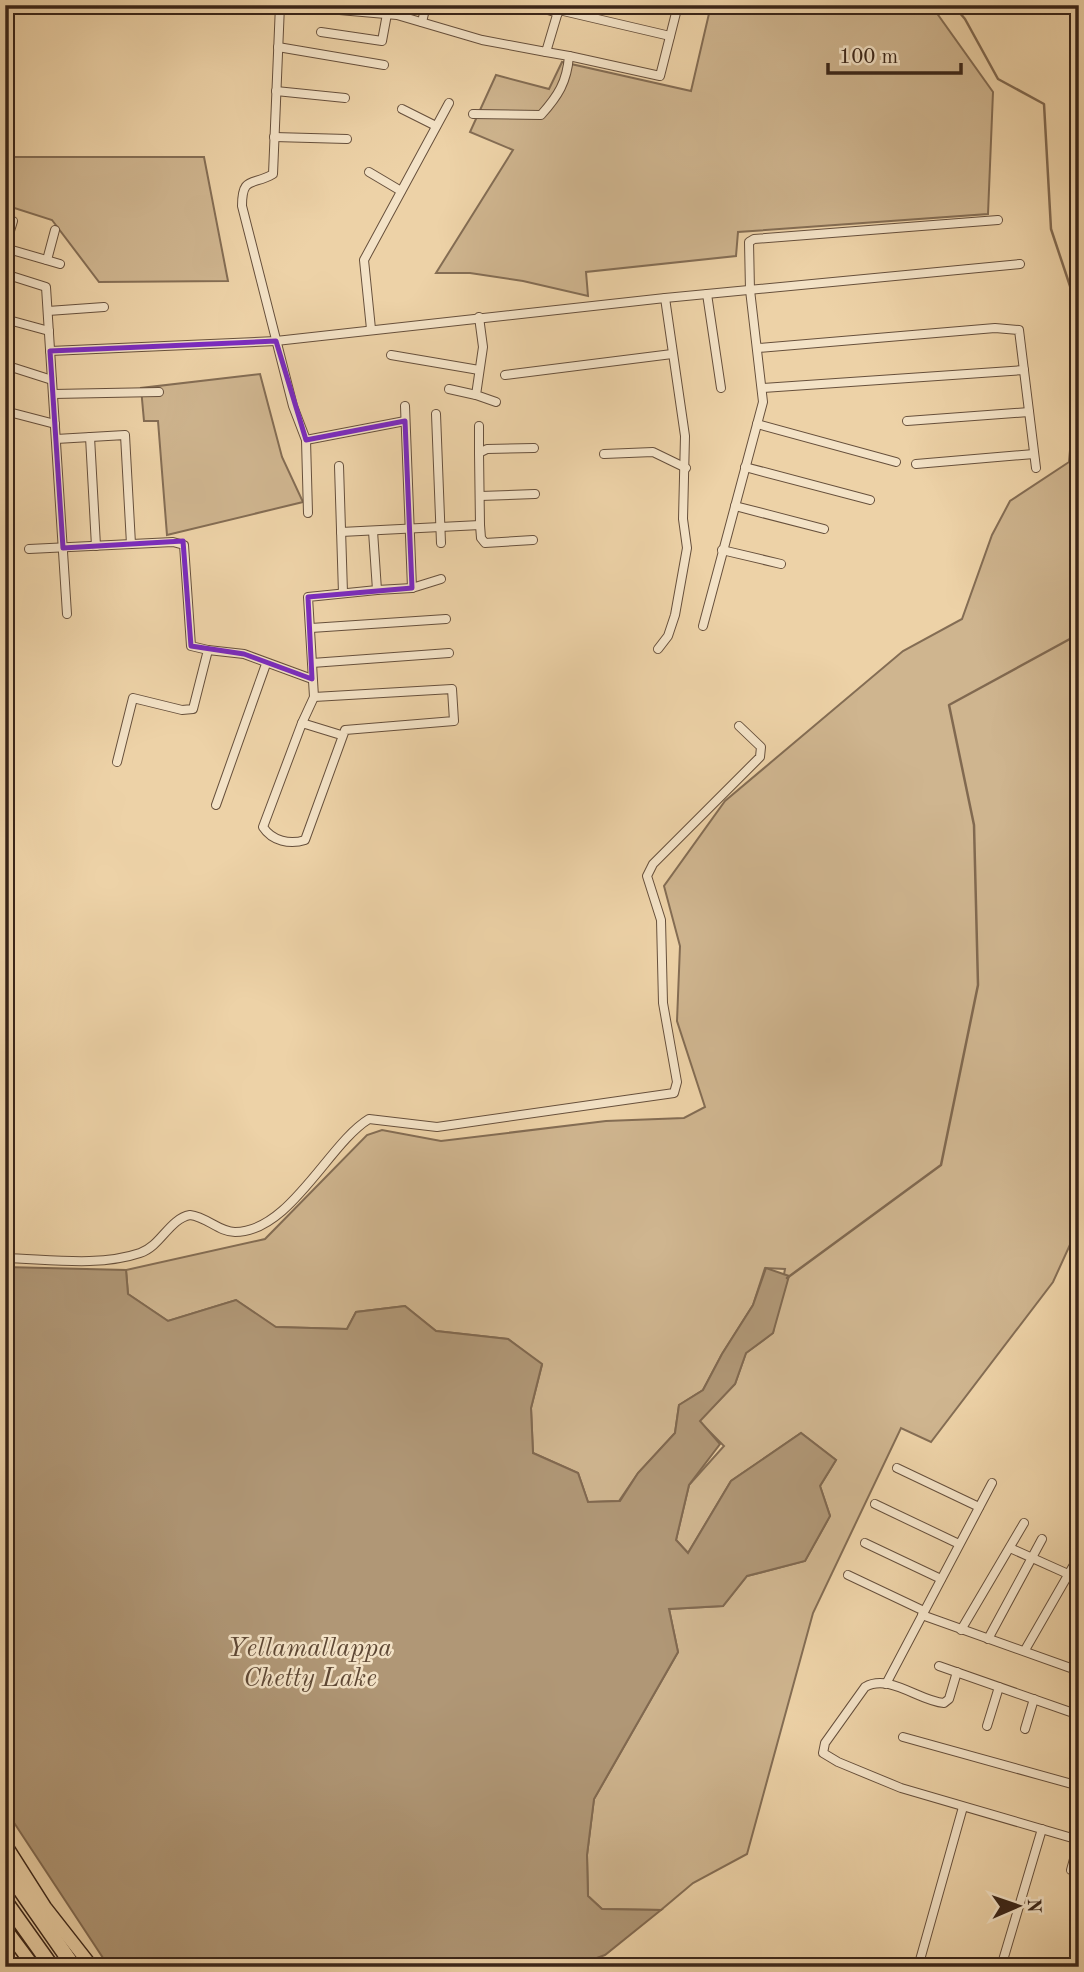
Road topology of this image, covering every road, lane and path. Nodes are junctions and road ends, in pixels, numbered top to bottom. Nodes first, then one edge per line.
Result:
1 (281, 5) edge
2 (426, 5) edge
3 (531, 5) edge
4 (678, 5) edge
5 (559, 9) edge
6 (396, 10) edge
7 (387, 14) junction
8 (422, 22) junction
9 (321, 32) dead end
10 (670, 36) junction
11 (278, 47) junction
12 (546, 52) junction
13 (569, 56) junction
14 (384, 65) dead end
15 (276, 91) junction
16 (345, 98) dead end
17 (449, 103) dead end
18 (402, 109) dead end
19 (472, 114) dead end
20 (436, 126) junction
21 (274, 137) junction
22 (347, 139) dead end
23 (369, 172) dead end
24 (401, 191) junction
25 (998, 220) dead end
26 (13, 221) dead end
27 (55, 230) dead end
28 (5, 247) edge
29 (47, 260) junction
30 (60, 264) dead end
31 (1020, 264) dead end
32 (5, 274) edge
33 (750, 290) junction
34 (707, 294) junction
35 (664, 298) junction
36 (104, 307) dead end
37 (48, 311) junction
38 (479, 317) junction
39 (5, 319) edge
40 (372, 329) junction
41 (49, 331) junction
42 (276, 341) junction
43 (758, 348) junction
44 (50, 351) junction
45 (672, 354) junction
46 (391, 355) dead end
47 (5, 365) edge
48 (478, 370) junction
49 (1024, 370) junction
50 (505, 374) dead end
51 (52, 380) junction
52 (721, 388) dead end
53 (763, 388) junction
54 (449, 389) dead end
55 (159, 392) dead end
56 (53, 394) junction
57 (475, 395) junction
58 (496, 402) dead end
59 (405, 406) dead end
60 (5, 411) edge
61 (1029, 412) junction
62 (436, 414) dead end
63 (405, 421) junction
64 (907, 421) dead end
65 (55, 424) junction
66 (757, 424) junction
67 (479, 426) dead end
68 (90, 437) junction
69 (56, 439) junction
70 (306, 440) junction
71 (534, 448) dead end
72 (479, 453) junction
73 (604, 454) dead end
74 (1034, 454) junction
75 (896, 462) dead end
76 (916, 464) dead end
77 (339, 466) dead end
78 (745, 467) junction
79 (686, 468) junction
80 (1036, 468) dead end
81 (536, 494) dead end
82 (480, 496) junction
83 (870, 500) dead end
84 (735, 506) junction
85 (308, 513) dead end
86 (480, 525) junction
87 (441, 528) junction
88 (410, 529) junction
89 (824, 529) dead end
90 (373, 531) junction
91 (341, 532) junction
92 (533, 540) dead end
93 (442, 543) dead end
94 (131, 544) junction
95 (96, 546) junction
96 (29, 548) dead end
97 (63, 548) junction
98 (722, 550) junction
99 (781, 564) dead end
100 (441, 579) dead end
101 (412, 588) junction
102 (377, 590) junction
103 (343, 593) junction
104 (67, 614) dead end
105 (446, 619) dead end
106 (703, 626) dead end
107 (311, 628) junction
108 (658, 649) dead end
109 (208, 650) junction
110 (449, 653) dead end
111 (312, 663) junction
112 (266, 664) junction
113 (312, 679) junction
114 (314, 697) junction
115 (302, 723) junction
116 (739, 726) dead end
117 (341, 735) junction
118 (117, 762) dead end
119 (216, 805) dead end
120 (5, 1258) edge
121 (897, 1468) dead end
122 (992, 1483) dead end
123 (874, 1504) dead end
124 (979, 1507) junction
125 (1024, 1523) dead end
126 (1042, 1539) dead end
127 (865, 1542) dead end
128 (959, 1544) junction
129 (1010, 1548) junction
130 (1079, 1556) edge
131 (1031, 1560) junction
132 (1068, 1574) junction
133 (848, 1575) dead end
134 (941, 1579) junction
135 (923, 1613) junction
136 (961, 1630) junction
137 (988, 1639) junction
138 (1025, 1650) junction
139 (939, 1666) dead end
140 (1079, 1671) edge
141 (957, 1672) junction
142 (886, 1684) junction
143 (999, 1687) junction
144 (1034, 1699) junction
145 (1079, 1714) edge
146 (987, 1726) dead end
147 (1025, 1729) dead end
148 (903, 1737) dead end
149 (1079, 1786) edge
150 (963, 1807) junction
151 (1042, 1829) junction
152 (1079, 1841) edge
153 (5, 1844) edge
154 (5, 1868) edge
155 (1071, 1870) dead end
156 (5, 1901) edge
157 (5, 1928) edge
158 (34, 1967) edge
159 (52, 1967) edge
160 (74, 1967) edge
161 (92, 1967) edge
162 (918, 1967) edge
163 (1001, 1967) edge

1 - 7 street
1 - 11 street
2 - 8 street
3 - 5 street
4 - 10 street
5 - 10 street
5 - 12 street
6 - 7 street
6 - 8 street
7 - 9 street
8 - 12 street
10 - 13 street
11 - 14 street
11 - 15 street
12 - 13 street
13 - 19 street
15 - 16 street
15 - 21 street
17 - 20 street
18 - 20 street
20 - 24 street
21 - 22 street
21 - 42 street
23 - 24 street
24 - 40 street
25 - 33 street
26 - 28 street
27 - 29 street
28 - 29 street
29 - 30 street
31 - 33 street
32 - 37 street
33 - 34 street
33 - 43 street
34 - 35 street
34 - 52 street
35 - 38 street
35 - 45 street
36 - 37 street
37 - 41 street
38 - 40 street
38 - 48 street
39 - 41 street
40 - 42 street
41 - 44 street
42 - 44 street
42 - 70 street
43 - 49 street
43 - 53 street
44 - 51 street
45 - 50 street
45 - 79 street
46 - 48 street
47 - 51 street
48 - 57 street
49 - 53 street
49 - 61 street
51 - 56 street
53 - 66 street
54 - 57 street
55 - 56 street
56 - 65 street
57 - 58 street
59 - 63 street
60 - 65 street
61 - 64 street
61 - 74 street
62 - 87 street
63 - 70 street
63 - 88 street
65 - 69 street
66 - 75 street
66 - 78 street
67 - 72 street
68 - 69 street
68 - 94 street
68 - 95 street
69 - 97 street
70 - 85 street
71 - 72 street
72 - 82 street
73 - 79 street
74 - 76 street
74 - 80 street
77 - 91 street
78 - 83 street
78 - 84 street
79 - 108 street
81 - 82 street
82 - 86 street
84 - 89 street
84 - 98 street
86 - 87 street
86 - 92 street
87 - 88 street
87 - 93 street
88 - 90 street
88 - 101 street
90 - 91 street
90 - 102 street
91 - 103 street
94 - 95 street
94 - 109 street
95 - 97 street
96 - 97 street
97 - 104 street
98 - 99 street
98 - 106 street
100 - 101 street
101 - 102 street
102 - 103 street
103 - 107 street
105 - 107 street
107 - 111 street
109 - 112 street
109 - 118 street
110 - 111 street
111 - 113 street
112 - 113 street
112 - 119 street
113 - 114 street
114 - 115 street
114 - 117 street
115 - 117 street
115 - 117 street
116 - 120 street
121 - 124 street
122 - 124 street
123 - 128 street
124 - 128 street
125 - 129 street
126 - 131 street
127 - 134 street
128 - 134 street
129 - 131 street
129 - 136 street
130 - 132 street
131 - 132 street
131 - 137 street
132 - 138 street
133 - 135 street
134 - 135 street
135 - 136 street
135 - 142 street
136 - 137 street
137 - 138 street
138 - 140 street
139 - 141 street
141 - 142 street
141 - 143 street
142 - 150 street
143 - 144 street
143 - 146 street
144 - 145 street
144 - 147 street
148 - 149 street
150 - 151 street
150 - 162 street
151 - 152 street
151 - 163 street
152 - 155 street
153 - 161 main road
154 - 160 highway
156 - 159 highway
157 - 158 main road

